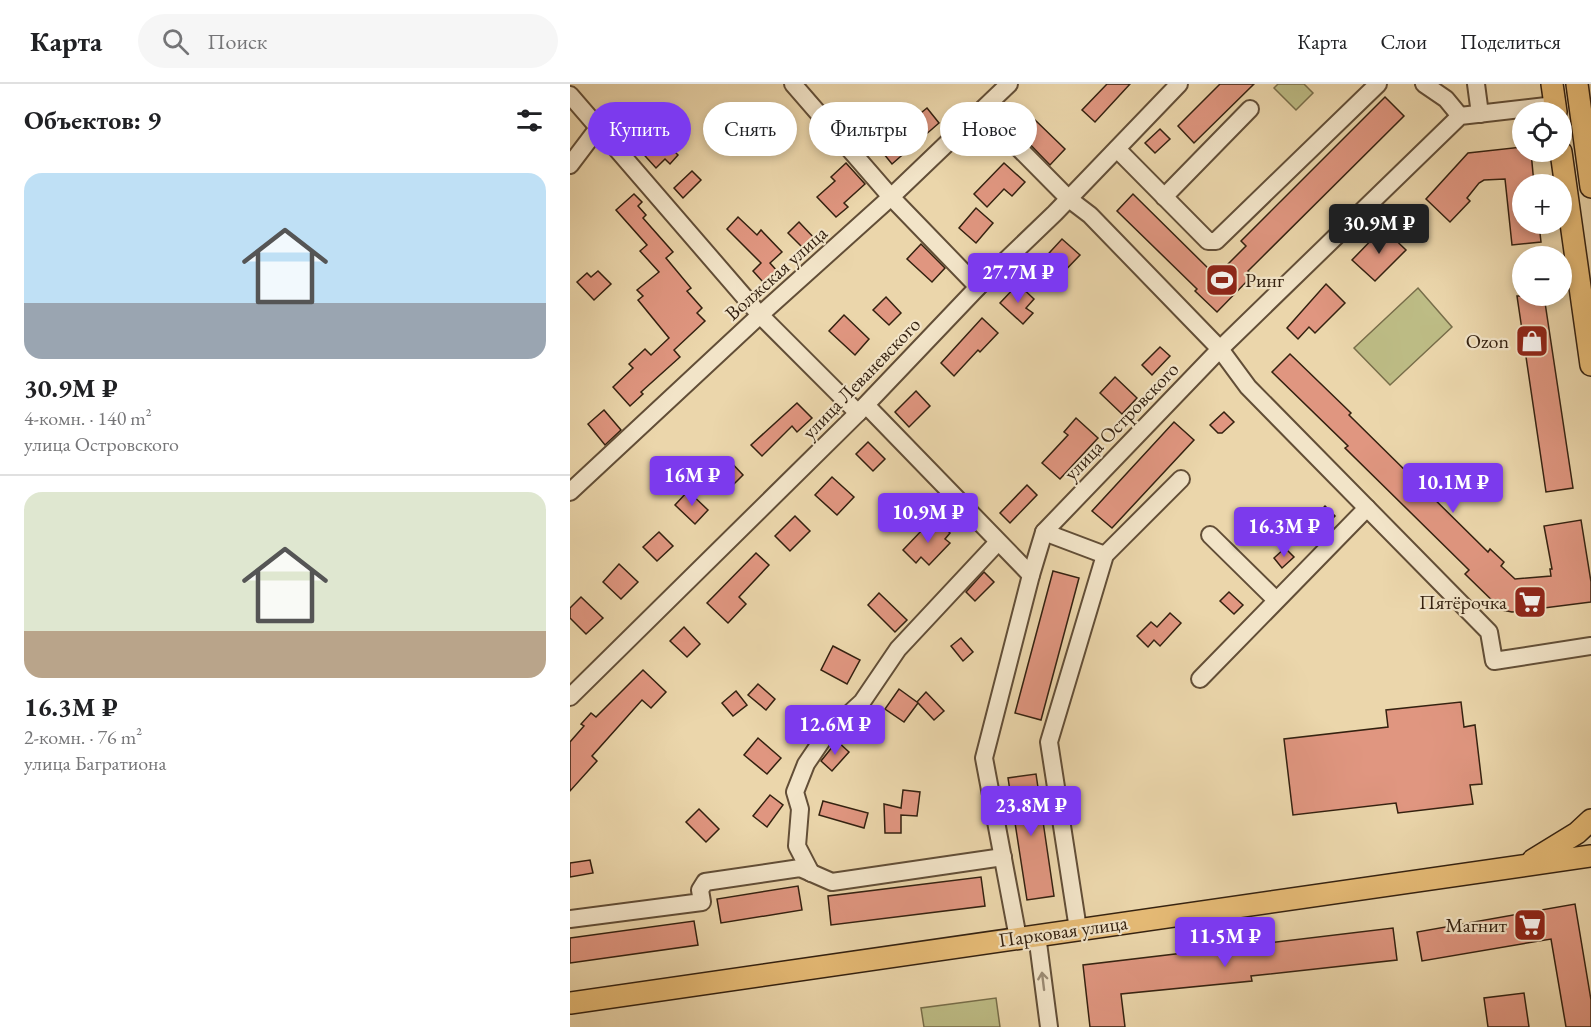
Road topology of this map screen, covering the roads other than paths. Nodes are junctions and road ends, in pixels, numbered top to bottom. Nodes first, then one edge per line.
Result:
1 (793, 84) edge
2 (1009, 84) edge
3 (1179, 84) edge
4 (1378, 84) edge
5 (1424, 84) edge
6 (1476, 84) edge
7 (1552, 84) edge
8 (1577, 84) edge
9 (570, 95) edge
10 (991, 102) edge
11 (1554, 102) edge
12 (1585, 105) edge
13 (1250, 109) dead end
14 (1512, 112) edge
15 (1480, 114) junction
16 (588, 116) edge
17 (1460, 116) junction
18 (588, 141) edge
19 (1118, 149) junction
20 (940, 151) edge
21 (622, 156) edge
22 (1026, 156) edge
23 (1562, 162) edge
24 (570, 165) edge
25 (1591, 188) edge
26 (1164, 196) junction
27 (891, 197) junction
28 (1069, 199) junction
29 (978, 287) junction
30 (760, 315) junction
31 (1220, 349) junction
32 (1591, 365) edge
33 (862, 409) junction
34 (1181, 479) dead end
35 (570, 492) edge
36 (1367, 508) junction
37 (1044, 532) junction
38 (1210, 535) dead end
39 (998, 542) junction
40 (1105, 555) junction
41 (1031, 575) junction
42 (1276, 600) junction
43 (1591, 646) edge
44 (1200, 680) dead end
45 (570, 697) edge
46 (1591, 820) edge
47 (1591, 856) edge
48 (1003, 857) junction
49 (1524, 865) junction
50 (811, 873) junction
51 (570, 919) edge
52 (1078, 929) junction
53 (1027, 936) junction
54 (570, 1003) edge
55 (1049, 1027) edge

1 - 27 street
2 - 10 street, Волжская улица
3 - 19 street, улица Леваневского
4 - 26 street
5 - 17 street
6 - 15 street
7 - 11 main road
8 - 12 main road
9 - 16 street
12 - 25 main road
13 - 26 street
14 - 15 street
15 - 17 street
17 - 31 street, улица Островского
18 - 24 street
19 - 26 street
19 - 28 street, улица Леваневского
20 - 27 street, Волжская улица
21 - 30 street
22 - 28 street
23 - 32 main road
27 - 29 street
27 - 30 street, Волжская улица
28 - 29 street, улица Леваневского
28 - 31 street
29 - 33 street, улица Леваневского
30 - 33 street
30 - 35 street, Волжская улица
31 - 36 street
31 - 37 street, улица Островского
33 - 39 street
33 - 45 street, улица Леваневского
34 - 40 street
36 - 42 street
36 - 43 street
37 - 40 street
37 - 41 street, улица Островского
38 - 42 street
39 - 41 street
39 - 50 street
40 - 52 street
41 - 48 street, улица Островского
42 - 44 street
46 - 49 main road
47 - 49 main road, Парковая улица
48 - 50 street
48 - 53 street, улица Островского
49 - 52 main road, Парковая улица
50 - 51 street
52 - 53 main road, Парковая улица
53 - 54 main road, Парковая улица
55 -> 53 street, улица Островского

